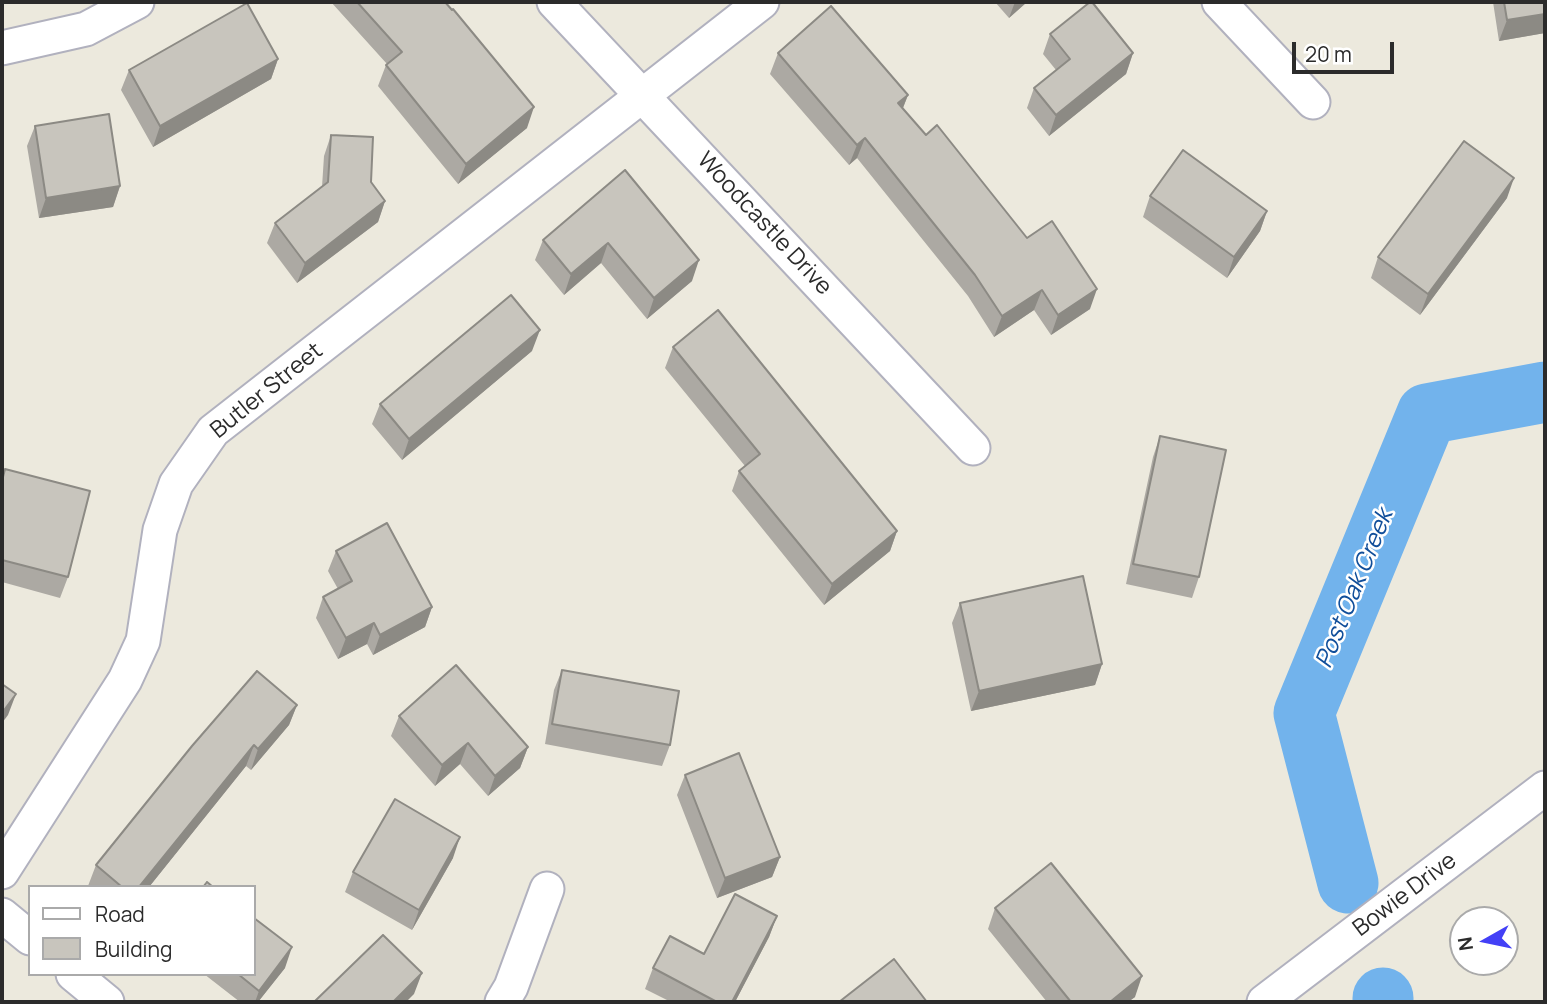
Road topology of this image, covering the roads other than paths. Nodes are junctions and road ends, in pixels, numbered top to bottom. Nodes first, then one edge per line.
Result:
1 (137, 2) edge
2 (554, 2) edge
3 (762, 2) edge
4 (1219, 2) edge
5 (2, 48) edge
6 (643, 95) junction
7 (1313, 102) dead end
8 (973, 447) dead end
9 (1545, 788) edge
10 (2, 872) edge
11 (547, 889) dead end
12 (2, 915) edge
13 (28, 936) edge
14 (75, 976) edge
15 (107, 1002) edge
16 (502, 1002) edge
17 (1264, 1002) edge

1 - 5 street
2 - 6 street, Woodcastle Drive
3 - 6 street, Butler Street
4 - 7 street
6 - 8 street, Woodcastle Drive
6 - 10 street, Butler Street
9 - 17 street, Bowie Drive
11 - 16 street
12 - 13 street
14 - 15 street

